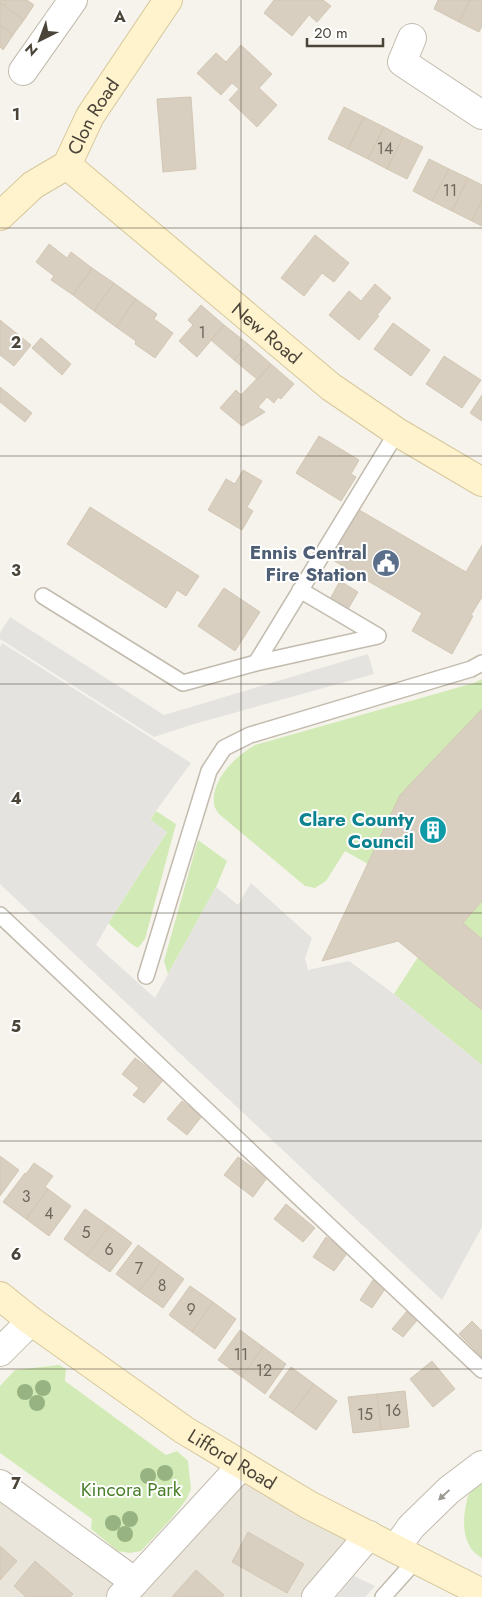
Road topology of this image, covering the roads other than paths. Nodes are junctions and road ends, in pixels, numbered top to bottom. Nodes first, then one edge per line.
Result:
1 (73, 0) edge
2 (167, 0) edge
3 (412, 38) dead end
4 (23, 71) dead end
5 (482, 114) edge
6 (66, 165) junction
7 (0, 216) edge
8 (397, 432) junction
9 (482, 482) edge
10 (300, 590) junction
11 (43, 596) dead end
12 (256, 663) junction
13 (482, 663) edge
14 (0, 915) edge
15 (146, 976) dead end
16 (0, 1296) edge
17 (31, 1321) junction
18 (0, 1352) edge
19 (482, 1370) edge
20 (482, 1465) edge
21 (242, 1466) junction
22 (0, 1484) edge
23 (369, 1535) junction
24 (407, 1554) junction
25 (128, 1590) edge
26 (482, 1593) edge
27 (316, 1597) edge
28 (384, 1597) edge

1 - 4 street
2 - 6 main road, Clon Road
3 - 5 street
6 - 7 main road, Clon Road
6 - 8 main road, New Road
8 - 9 main road, New Road
8 - 10 lane
10 - 12 lane
10 - 12 lane
11 - 12 lane
13 - 15 lane
14 - 19 lane
16 - 17 main road, Lifford Road
17 - 18 street
17 - 21 main road, Lifford Road
20 -> 24 street
21 - 23 main road, Lifford Road
21 - 25 street
22 - 25 street
23 - 24 main road, Lifford Road
23 - 27 street
24 - 26 main road, Lifford Road
24 - 28 lane

